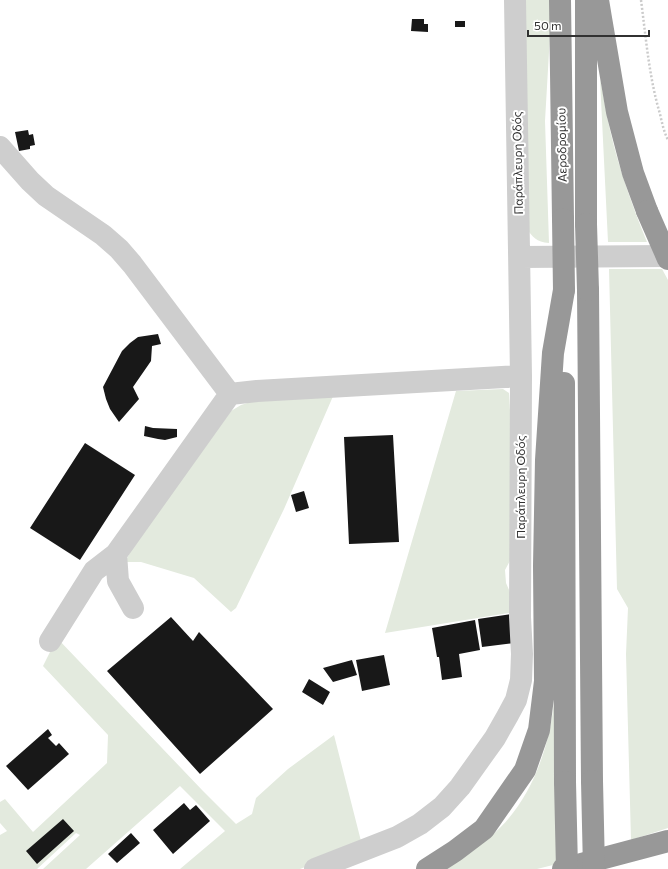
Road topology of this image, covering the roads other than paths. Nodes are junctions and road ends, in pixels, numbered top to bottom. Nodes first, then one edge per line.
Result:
1 (515, 0) edge
2 (560, 0) edge
3 (586, 0) edge
4 (598, 0) edge
5 (0, 147) edge
6 (520, 257) junction
7 (668, 257) edge
8 (564, 290) junction
9 (521, 376) junction
10 (230, 394) junction
11 (116, 554) junction
12 (133, 608) dead end
13 (50, 641) dead end
14 (668, 841) edge
15 (315, 869) edge
16 (428, 869) edge
17 (563, 869) edge
18 (567, 869) edge
19 (594, 869) edge

1 - 6 street, Παράπλευρη Οδός
2 - 8 highway, Αεροδρομίου, bridge
3 - 19 highway, bridge
4 - 7 highway, bridge
5 - 10 street
6 - 7 street
6 - 9 street, Παράπλευρη Οδός
8 - 16 highway
8 - 18 highway, bridge
9 - 10 street
9 - 15 street, Παράπλευρη Οδός
10 - 11 street
11 - 12 street
11 - 13 street
14 - 17 highway

